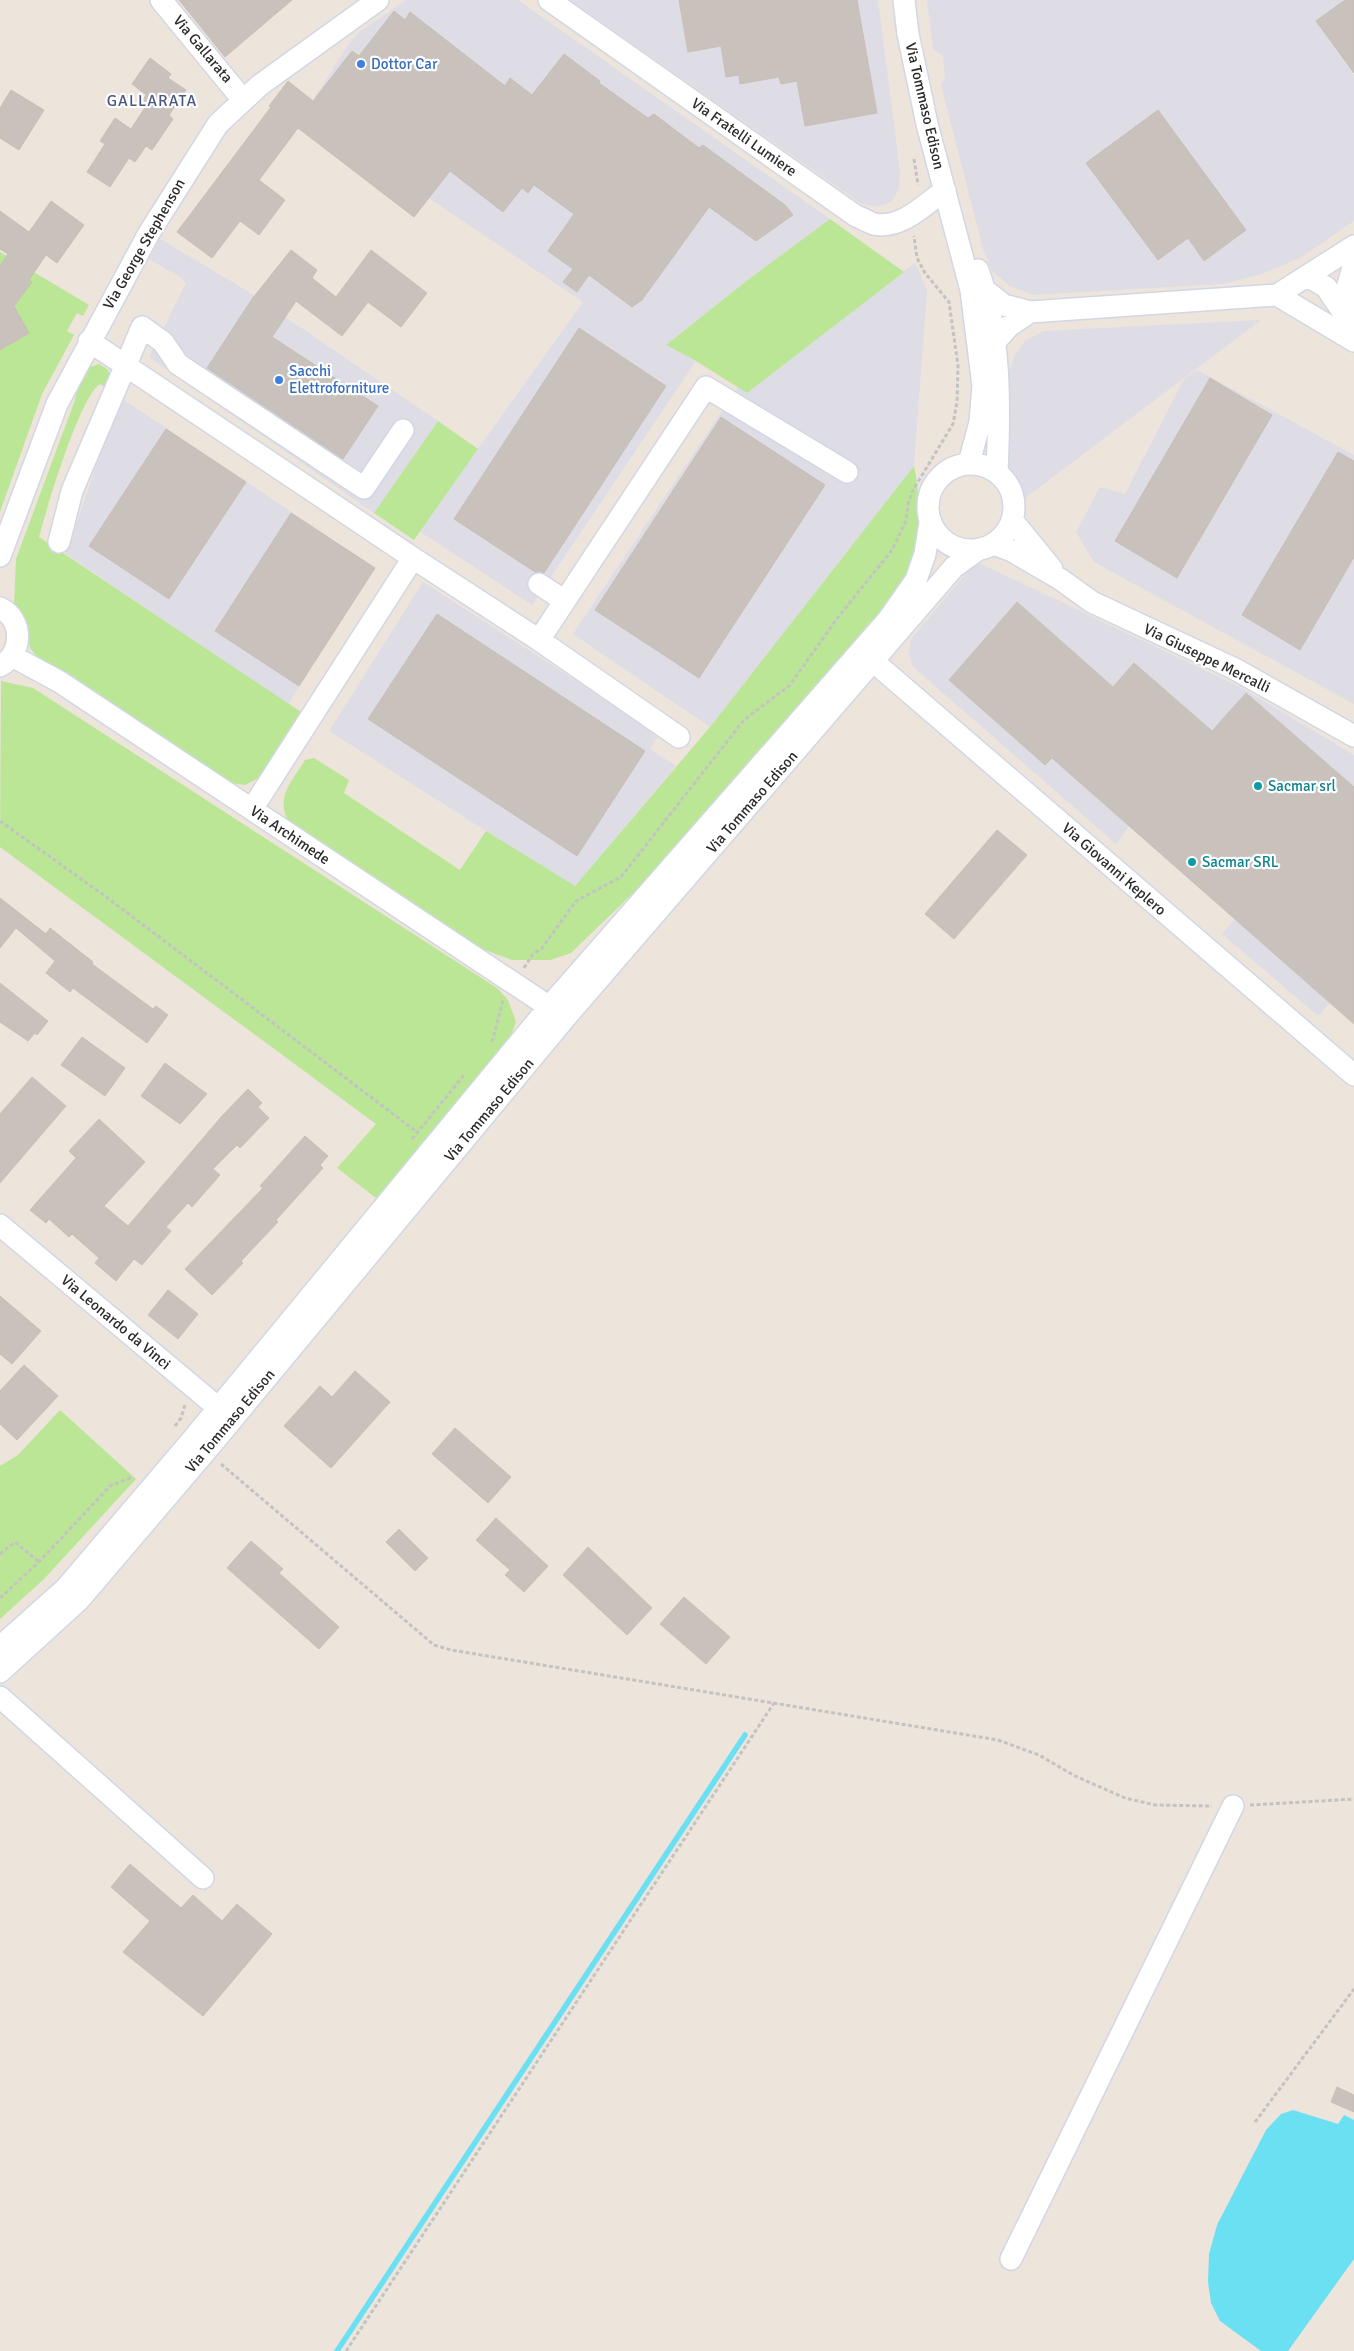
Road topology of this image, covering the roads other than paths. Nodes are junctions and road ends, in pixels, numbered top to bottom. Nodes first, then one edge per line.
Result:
1 (161, 0) edge
2 (378, 0) edge
3 (549, 0) edge
4 (904, 0) edge
5 (243, 100) junction
6 (945, 190) junction
7 (951, 210) junction
8 (1354, 246) edge
9 (1354, 264) edge
10 (1309, 276) junction
11 (986, 291) junction
12 (1278, 295) junction
13 (1030, 312) junction
14 (1350, 323) edge
15 (89, 341) junction
16 (1354, 341) edge
17 (993, 344) junction
18 (124, 365) junction
19 (403, 430) dead end
20 (968, 463) junction
21 (847, 472) dead end
22 (997, 472) junction
23 (1012, 520) junction
24 (930, 523) junction
25 (59, 542) dead end
26 (986, 547) junction
27 (0, 556) edge
28 (413, 558) junction
29 (1060, 579) junction
30 (539, 584) dead end
31 (565, 601) junction
32 (0, 608) edge
33 (539, 640) junction
34 (6, 661) edge
35 (874, 662) junction
36 (1354, 736) edge
37 (680, 737) dead end
38 (252, 809) junction
39 (557, 1013) junction
40 (1354, 1075) edge
41 (0, 1225) edge
42 (224, 1413) junction
43 (0, 1647) edge
44 (0, 1672) edge
45 (0, 1697) edge
46 (1233, 1806) road end
47 (203, 1878) dead end
48 (1011, 2259) dead end

1 - 5 street, Via Gallarata
2 - 5 street, Via George Stephenson
3 - 6 street, Via Fratelli Lumiere
4 - 6 street, Via Tommaso Edison
5 - 15 street, Via George Stephenson
6 - 7 street, Via Tommaso Edison
7 - 11 street, Via Tommaso Edison
7 - 20 street, Via Tommaso Edison
8 - 10 street
9 - 14 street
10 - 12 street
10 - 14 street
11 - 13 street
11 - 17 street, Via Tommaso Edison
12 - 13 street
12 - 16 street
13 - 17 street
15 - 18 street
15 - 27 street, Via George Stephenson
17 - 22 street, Via Tommaso Edison
18 - 19 street
18 - 25 street
18 - 28 street
20 - 22 street
20 - 24 street
21 - 31 street
22 - 23 street
23 - 26 street
23 - 29 street, Via Giuseppe Mercalli
24 - 26 street
24 - 39 street, Via Tommaso Edison
26 - 29 street, Via Giuseppe Mercalli
26 - 35 street, Via Tommaso Edison
28 - 33 street
28 - 38 street
29 - 36 street, Via Giuseppe Mercalli
30 - 31 street
31 - 33 street
32 - 34 street
33 - 37 street
34 - 38 street, Via Archimede
35 - 39 street, Via Tommaso Edison
35 - 40 street, Via Giovanni Keplero
38 - 39 street, Via Archimede
39 - 42 street, Via Tommaso Edison
41 - 42 street, Via Leonardo da Vinci
42 - 43 street, Via Tommaso Edison
42 - 44 street, Via Tommaso Edison
45 - 47 street
46 - 48 street

